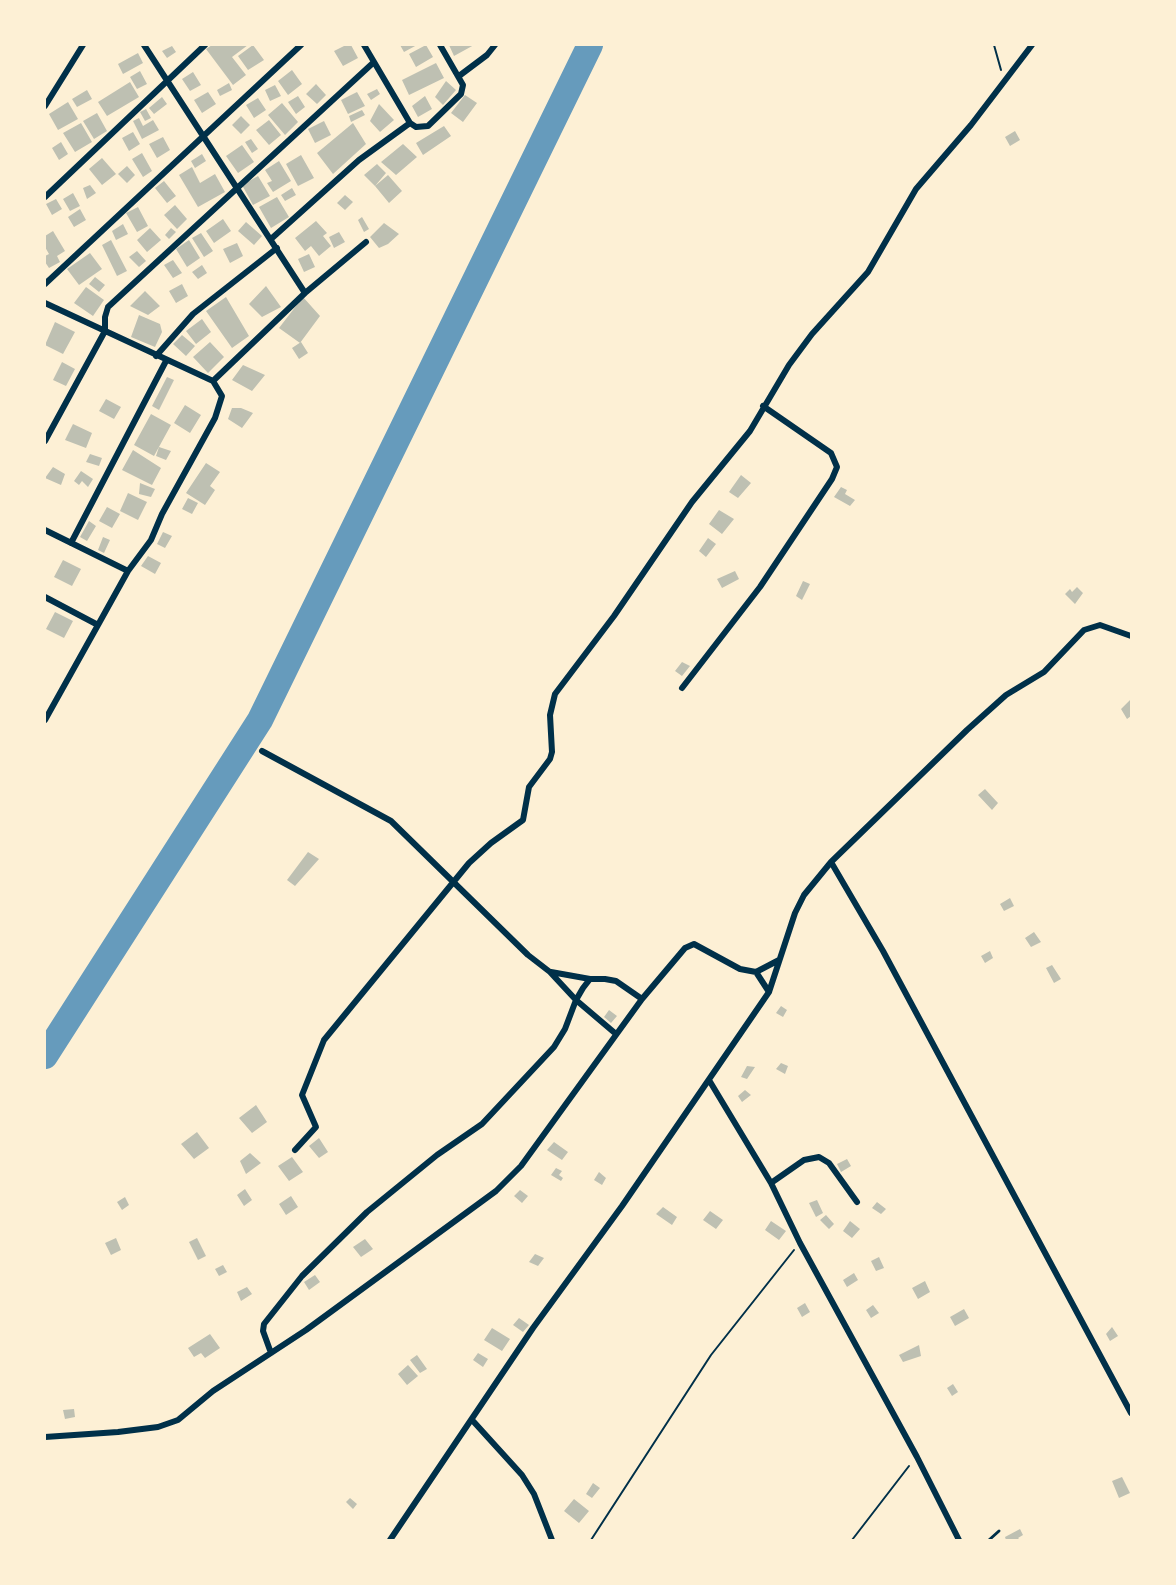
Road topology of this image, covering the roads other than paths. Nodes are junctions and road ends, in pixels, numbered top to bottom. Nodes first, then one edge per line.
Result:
1 (83, 45) edge
2 (144, 45) edge
3 (205, 45) edge
4 (301, 45) edge
5 (364, 45) edge
6 (440, 45) edge
7 (495, 45) edge
8 (1032, 45) edge
9 (374, 62) junction
10 (459, 76) junction
11 (169, 80) junction
12 (45, 106) edge
13 (410, 123) junction
14 (203, 134) junction
15 (237, 187) junction
16 (45, 197) edge
17 (271, 239) junction
18 (366, 242) dead end
19 (277, 248) junction
20 (45, 284) edge
21 (305, 293) junction
22 (45, 303) edge
23 (105, 331) junction
24 (156, 356) junction
25 (166, 361) junction
26 (213, 381) junction
27 (763, 406) junction
28 (45, 441) edge
29 (45, 531) edge
30 (71, 543) junction
31 (128, 571) junction
32 (45, 597) edge
33 (98, 625) junction
34 (1131, 636) edge
35 (682, 688) dead end
36 (46, 716) edge
37 (262, 751) dead end
38 (831, 862) junction
39 (453, 881) junction
40 (779, 960) junction
41 (550, 972) junction
42 (756, 972) junction
43 (590, 979) junction
44 (769, 992) junction
45 (642, 999) junction
46 (576, 1000) junction
47 (616, 1034) junction
48 (710, 1080) junction
49 (295, 1150) dead end
50 (771, 1183) junction
51 (857, 1202) dead end
52 (271, 1353) junction
53 (1131, 1413) edge
54 (473, 1421) junction
55 (45, 1437) edge
56 (999, 1531) dead end
57 (390, 1540) edge
58 (552, 1540) edge
59 (959, 1540) edge
60 (989, 1540) edge

1 - 12 street
2 - 11 street
3 - 11 street
4 - 14 street
5 - 9 street
6 - 10 street
7 - 10 street
8 - 27 street
9 - 13 street
9 - 15 street
10 - 13 street
11 - 14 street
11 - 16 street
13 - 17 street
14 - 15 street
14 - 20 street
15 - 17 street
15 - 23 street
17 - 19 street
18 - 21 street
19 - 21 street
19 - 24 street
21 - 26 street
22 - 23 street
23 - 24 street
23 - 28 street
24 - 25 street
25 - 26 street
25 - 30 street
26 - 31 street
27 - 35 street
27 - 39 street
29 - 30 street
30 - 31 street
31 - 33 street
32 - 33 street
33 - 36 street
34 - 38 street
37 - 39 street
38 - 40 street
38 - 53 street
39 - 41 street
39 - 49 street
40 - 42 street
40 - 44 street
41 - 43 street
41 - 46 street
42 - 44 street
42 - 45 street
43 - 45 street
43 - 46 street
44 - 48 street
45 - 47 street
46 - 47 street
46 - 52 street
47 - 52 street
48 - 50 street
48 - 54 street
50 - 51 street
50 - 59 street
52 - 55 street
54 - 57 street
54 - 58 street
56 - 60 lane

